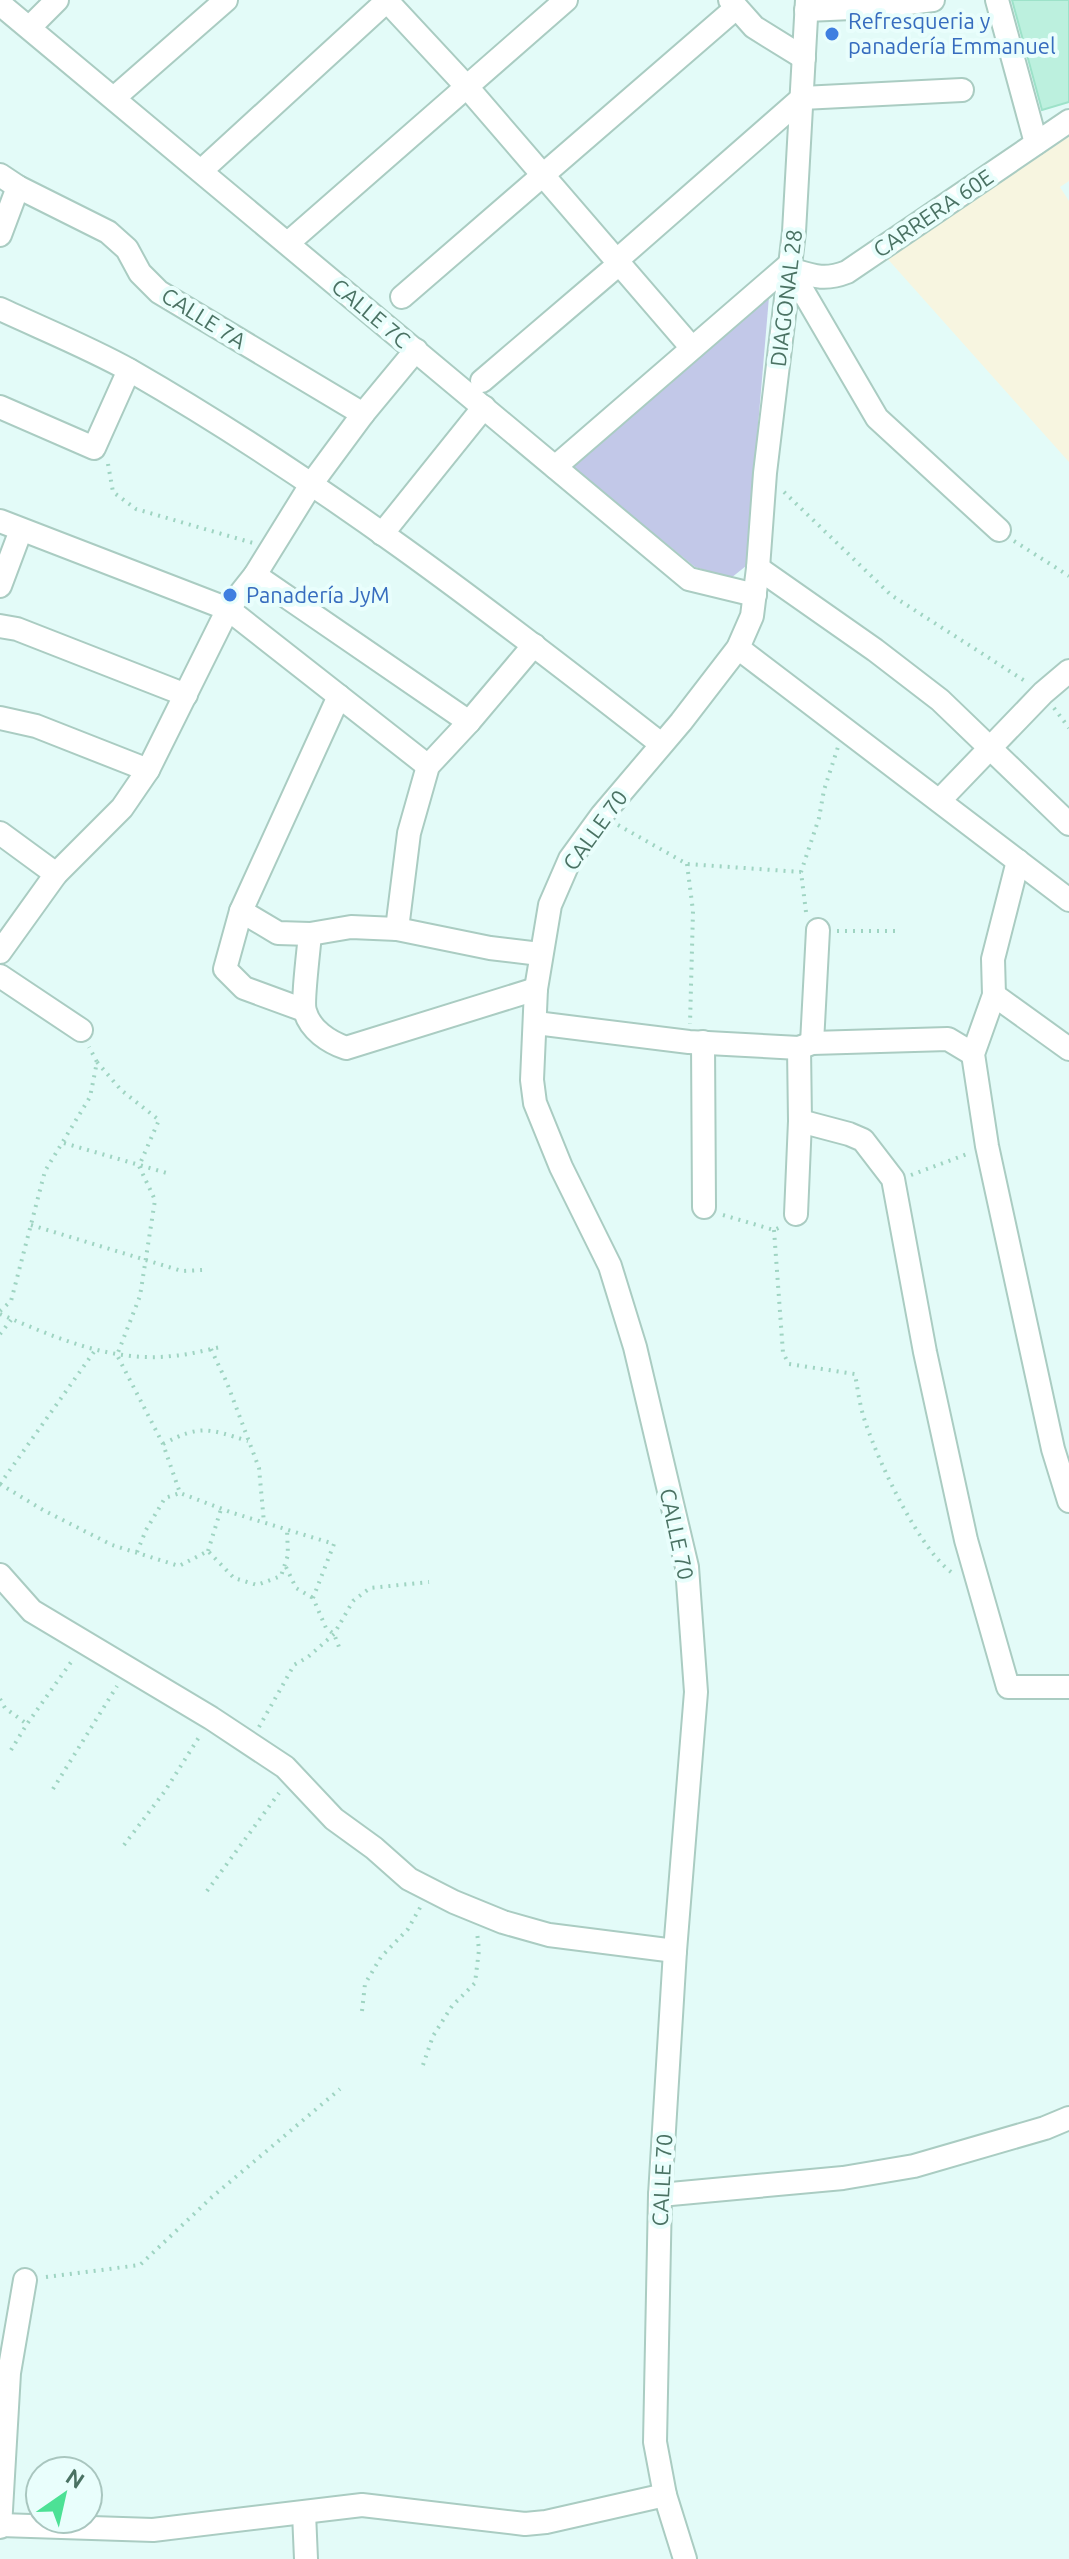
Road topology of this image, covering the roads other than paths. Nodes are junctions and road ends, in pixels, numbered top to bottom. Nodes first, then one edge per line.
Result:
1 (57, 0) edge
2 (226, 0) edge
3 (388, 0) edge
4 (566, 0) edge
5 (933, 0) edge
6 (997, 0) edge
7 (0, 4) edge
8 (733, 4) edge
9 (806, 5) edge
10 (30, 27) junction
11 (804, 58) junction
12 (467, 87) junction
13 (962, 90) dead end
14 (114, 98) junction
15 (802, 98) junction
16 (1069, 121) edge
17 (1036, 143) junction
18 (201, 171) junction
19 (542, 176) junction
20 (9, 181) edge
21 (0, 235) edge
22 (288, 243) junction
23 (618, 262) junction
24 (791, 266) junction
25 (402, 297) dead end
26 (0, 309) edge
27 (692, 348) junction
28 (416, 350) junction
29 (129, 370) junction
30 (482, 381) dead end
31 (0, 407) edge
32 (484, 407) junction
33 (363, 414) junction
34 (555, 467) junction
35 (312, 483) junction
36 (10, 526) edge
37 (999, 530) road end
38 (382, 534) junction
39 (758, 568) junction
40 (255, 575) junction
41 (0, 586) edge
42 (755, 595) junction
43 (228, 609) junction
44 (0, 626) edge
45 (534, 645) junction
46 (738, 648) junction
47 (1069, 671) edge
48 (186, 695) junction
49 (339, 696) junction
50 (0, 718) edge
51 (469, 722) junction
52 (661, 744) junction
53 (989, 748) junction
54 (428, 766) junction
55 (148, 770) junction
56 (940, 800) junction
57 (1069, 824) edge
58 (0, 833) edge
59 (1018, 861) junction
60 (56, 874) junction
61 (1069, 900) edge
62 (241, 911) junction
63 (397, 929) junction
64 (818, 930) road end
65 (310, 934) junction
66 (0, 952) edge
67 (540, 954) junction
68 (0, 976) edge
69 (536, 989) junction
70 (994, 995) junction
71 (304, 1010) junction
72 (536, 1023) junction
73 (81, 1030) road end
74 (696, 1042) junction
75 (806, 1045) junction
76 (1069, 1049) edge
77 (973, 1054) junction
78 (800, 1121) junction
79 (704, 1207) road end
80 (796, 1214) road end
81 (1069, 1501) edge
82 (0, 1575) edge
83 (1069, 1687) edge
84 (675, 1951) junction
85 (1069, 2118) edge
86 (660, 2195) junction
87 (25, 2280) road end
88 (665, 2495) junction
89 (304, 2513) junction
90 (0, 2525) edge
91 (306, 2559) edge
92 (685, 2559) edge

1 - 10 street
2 - 14 street
3 - 12 street
3 - 18 street
4 - 12 street
5 - 9 street
6 - 17 street
7 - 10 street, CALLE 7C
8 - 11 street
8 - 19 street
9 - 11 street, DIAGONAL 28
10 - 14 street, CALLE 7C
11 - 15 street, DIAGONAL 28
12 - 19 street
12 - 22 street
13 - 15 street
14 - 18 street, CALLE 7C
15 - 23 street
15 - 24 street, DIAGONAL 28
16 - 17 street, CARRERA 60E
17 - 24 street, CARRERA 60E
18 - 22 street, CALLE 7C
19 - 23 street
19 - 25 street
20 - 21 street, CALLE 7A
20 - 33 street, CALLE 7A
22 - 28 street, CALLE 7C
23 - 27 street
23 - 30 street
24 - 27 street
24 - 37 street
24 - 39 street, DIAGONAL 28
26 - 29 street
27 - 34 street
28 - 32 street, CALLE 7C
28 - 33 street
29 - 31 street
29 - 35 street
32 - 34 street, CALLE 7C
32 - 38 street
33 - 35 street
34 - 42 street, CALLE 7C
35 - 38 street
35 - 40 street
36 - 41 street
36 - 43 street
38 - 45 street
39 - 42 street, DIAGONAL 28
39 - 53 street
40 - 43 street
40 - 51 street
42 - 46 street, CALLE 70
43 - 48 street
43 - 49 street
44 - 48 street
45 - 51 street
45 - 52 street
46 - 52 street, CALLE 70
46 - 56 street
47 - 53 street
48 - 55 street
49 - 54 street
49 - 62 street
50 - 55 street
51 - 54 street
52 - 67 street, CALLE 70
53 - 56 street
53 - 57 street
54 - 63 street
55 - 60 street
56 - 59 street
58 - 60 street
59 - 61 street
59 - 70 street
60 - 66 street
62 - 65 street
62 - 71 street
63 - 65 street
63 - 67 street
64 - 75 street
65 - 71 street
67 - 69 street, CALLE 70
68 - 73 street
69 - 71 street
69 - 72 street, CALLE 70
70 - 76 street
70 - 77 street
72 - 74 street
72 - 84 street, CALLE 70
74 - 75 street
74 - 79 street
75 - 77 street
75 - 78 street
77 - 81 street
78 - 80 street
78 - 83 street
82 - 84 street
84 - 86 street, CALLE 70
85 - 86 street
86 - 88 street, CALLE 70
87 - 90 street
88 - 89 street
88 - 92 street, CALLE 70
89 - 90 street
89 - 91 street

